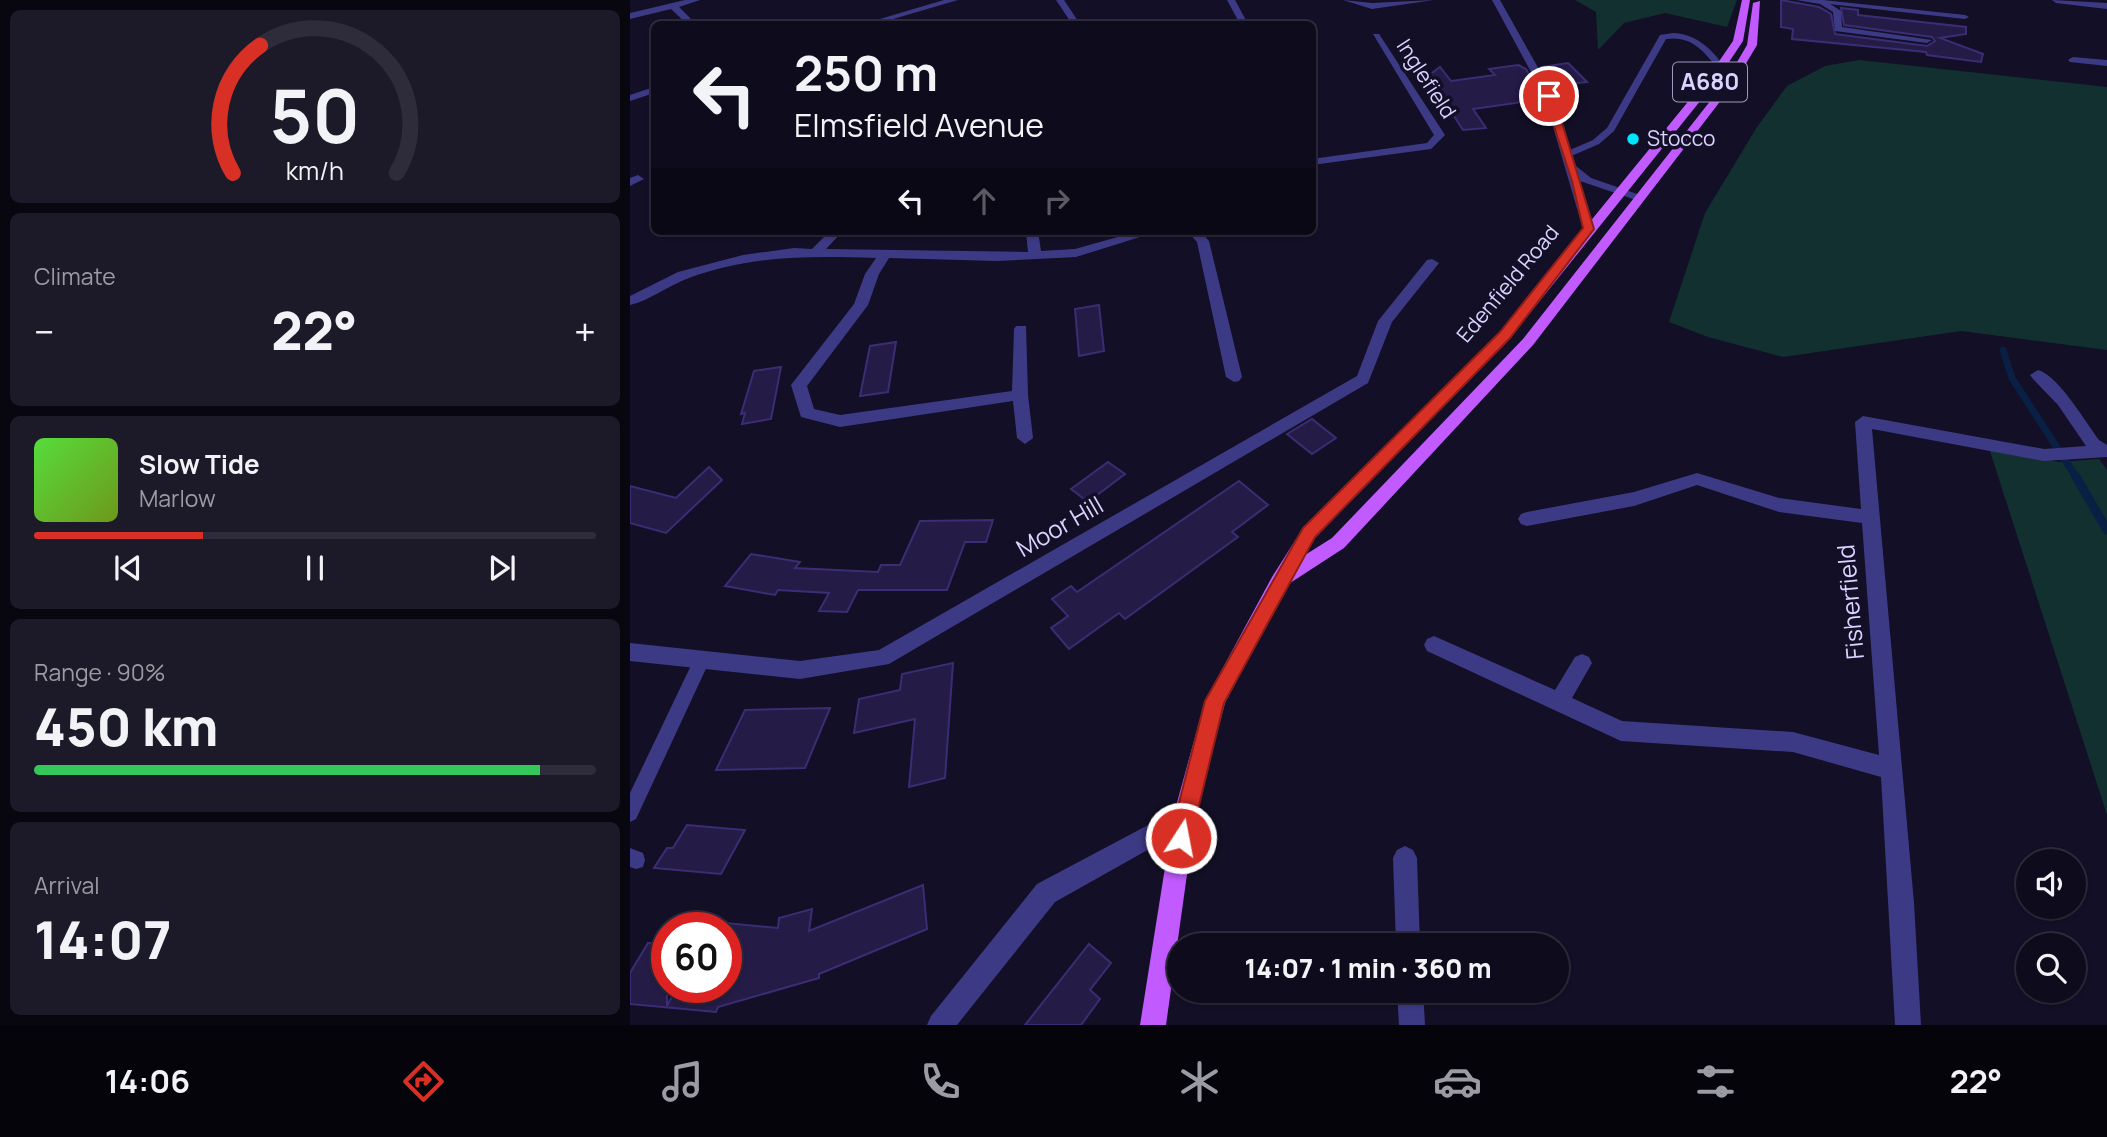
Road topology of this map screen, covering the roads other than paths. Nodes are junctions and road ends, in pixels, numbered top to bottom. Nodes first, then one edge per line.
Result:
1 (696, 0) edge
2 (901, 0) edge
3 (954, 0) edge
4 (1060, 0) edge
5 (1231, 0) edge
6 (1347, 0) edge
7 (1430, 0) edge
8 (1496, 0) edge
9 (1746, 0) edge
10 (1758, 0) edge
11 (1800, 0) edge
12 (2056, 0) edge
13 (1822, 2) junction
14 (2107, 6) edge
15 (675, 8) junction
16 (912, 12) junction
17 (630, 16) edge
18 (1965, 17) dead end
19 (689, 21) edge
20 (879, 21) edge
21 (1074, 21) edge
22 (1242, 21) edge
23 (1376, 36) dead end
24 (1927, 40) dead end
25 (2073, 60) dead end
26 (2107, 63) edge
27 (1721, 67) junction
28 (651, 91) edge
29 (630, 98) edge
30 (1566, 155) junction
31 (1316, 161) edge
32 (1571, 168) junction
33 (1620, 191) junction
34 (1640, 198) junction
35 (1588, 229) junction
36 (834, 235) edge
37 (1032, 235) edge
38 (1139, 235) edge
39 (1197, 235) edge
40 (815, 253) junction
41 (884, 256) junction
42 (1035, 256) junction
43 (1432, 263) dead end
44 (630, 301) edge
45 (1021, 329) dead end
46 (2038, 375) dead end
47 (1234, 377) dead end
48 (1447, 393) junction
49 (2057, 394) junction
50 (2075, 394) dead end
51 (1020, 395) junction
52 (1469, 405) junction
53 (1025, 438) dead end
54 (2103, 451) edge
55 (1871, 517) junction
56 (1527, 519) dead end
57 (1279, 582) junction
58 (1434, 645) dead end
59 (630, 652) edge
60 (702, 660) junction
61 (1582, 663) dead end
62 (1559, 702) junction
63 (1891, 769) junction
64 (630, 813) edge
65 (1184, 817) junction
66 (1405, 858) dead end
67 (1408, 933) edge
68 (1411, 1003) edge
69 (940, 1025) edge
70 (1153, 1025) edge
71 (1412, 1025) edge
72 (1908, 1025) edge

1 - 15 street
2 - 16 street
3 - 16 street
4 - 21 street
5 - 22 street
6 - 7 street
8 - 30 street
9 - 27 main road, Edenfield Road / A680
10 - 34 main road, Edenfield Road / A680
11 - 13 street
12 - 14 street
13 - 18 lane
13 - 24 street
15 - 17 street
15 - 19 street
16 - 20 street
23 - 31 street, Inglefield
25 - 26 street
27 - 30 lane
27 - 33 main road, Edenfield Road / A680
28 - 29 street
30 - 32 street
32 - 33 street
32 - 35 street
33 - 34 street
33 - 35 main road, Edenfield Road / A680
34 - 52 main road, Edenfield Road / A680
35 - 48 main road, Edenfield Road / A680
36 - 40 street
37 - 42 street
38 - 42 street
39 - 47 street
40 - 41 street
40 - 44 street
41 - 42 street
41 - 51 street
43 - 60 street, Moor Hill
45 - 51 street
46 - 49 street
48 - 52 main road
48 - 57 main road, Edenfield Road / A680
49 - 50 street
49 - 54 street
51 - 53 street
52 - 57 main road, Edenfield Road / A680
54 - 55 street, Fisherfield
55 - 56 street
55 - 63 street, Fisherfield
57 - 65 main road, Edenfield Road / A680
58 - 62 street
59 - 60 street, Moor Hill
60 - 64 lane
61 - 62 street
62 - 63 street
63 - 72 street, Fisherfield
65 - 69 street
65 - 70 main road, Edenfield Road / A680
66 - 67 street
68 - 71 street

